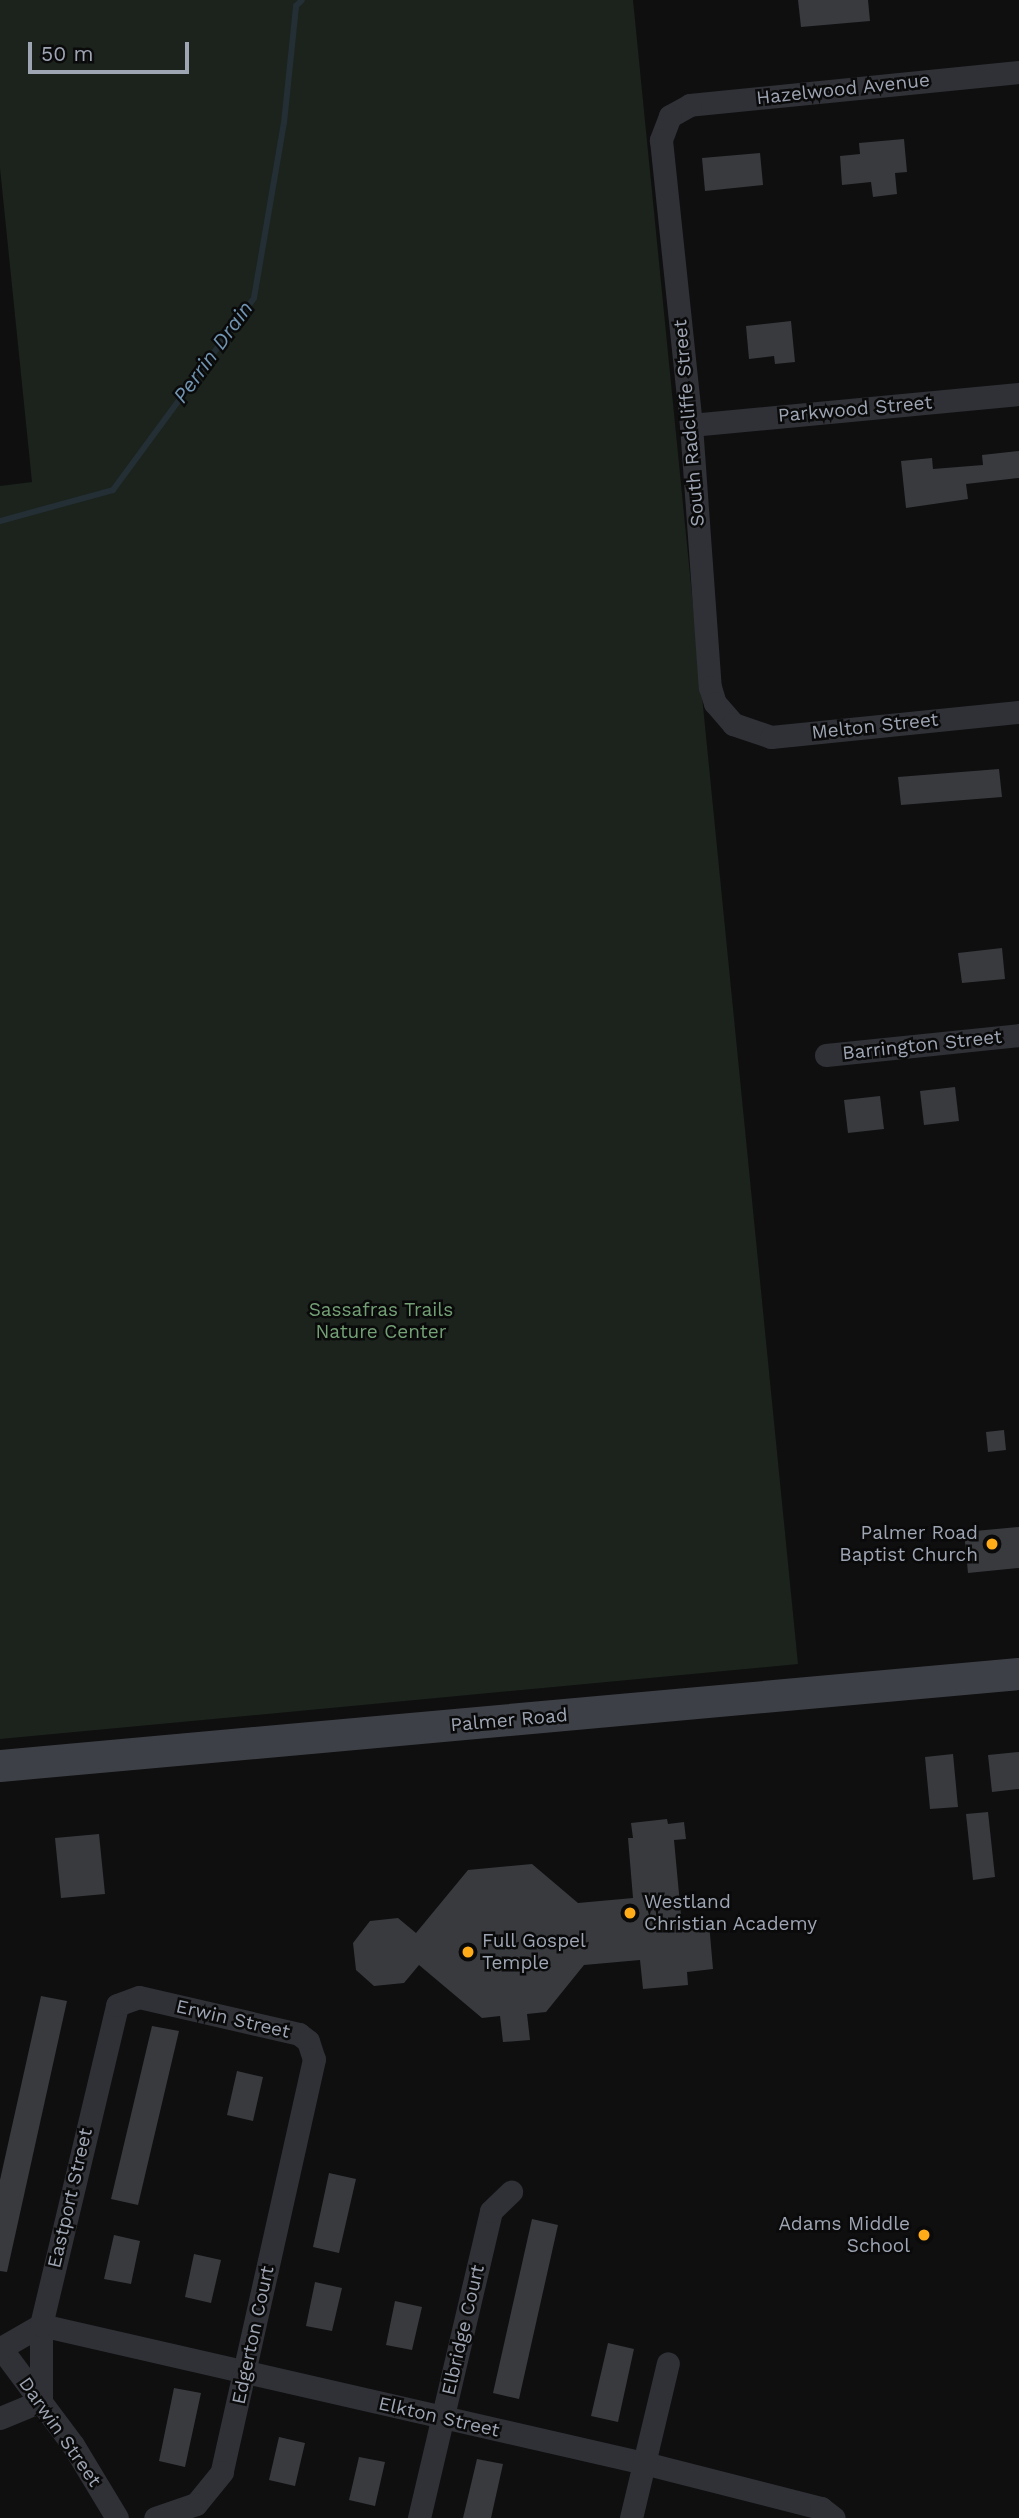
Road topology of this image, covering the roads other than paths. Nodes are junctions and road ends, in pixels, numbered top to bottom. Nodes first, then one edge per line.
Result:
1 (1019, 72) edge
2 (670, 116) joint
3 (1019, 394) edge
4 (691, 425) junction
5 (1019, 712) edge
6 (733, 724) joint
7 (1019, 1035) edge
8 (826, 1055) dead end
9 (1019, 1674) edge
10 (0, 1766) edge
11 (123, 2001) joint
12 (301, 2115) joint
13 (510, 2192) dead end
14 (41, 2325) junction
15 (0, 2348) edge
16 (668, 2363) dead end
17 (245, 2370) junction
18 (40, 2401) junction
19 (0, 2418) edge
20 (442, 2418) junction
21 (644, 2463) junction
22 (117, 2518) edge
23 (155, 2518) edge
24 (419, 2518) edge
25 (631, 2518) edge
26 (834, 2518) edge

1 - 2 street, Hazelwood Avenue
2 - 4 street, South Radcliffe Street
3 - 4 street, Parkwood Street
4 - 6 street, South Radcliffe Street
5 - 6 street, Melton Street
7 - 8 street, Barrington Street
9 - 10 street, Palmer Road
11 - 12 street, Erwin Street
11 - 14 street, Eastport Street
12 - 17 street, Edgerton Court
13 - 20 street, Elbridge Court
14 - 15 street
14 - 17 street, Elkton Street
14 - 18 street, Eastport Street
15 - 18 street, Darwin Street
16 - 21 street
17 - 20 street, Elkton Street
17 - 23 street, Edgerton Court
18 - 19 street
18 - 22 street, Darwin Street
20 - 21 street, Elkton Street
20 - 24 street, Elbridge Court
21 - 25 street
21 - 26 street, Elkton Street

